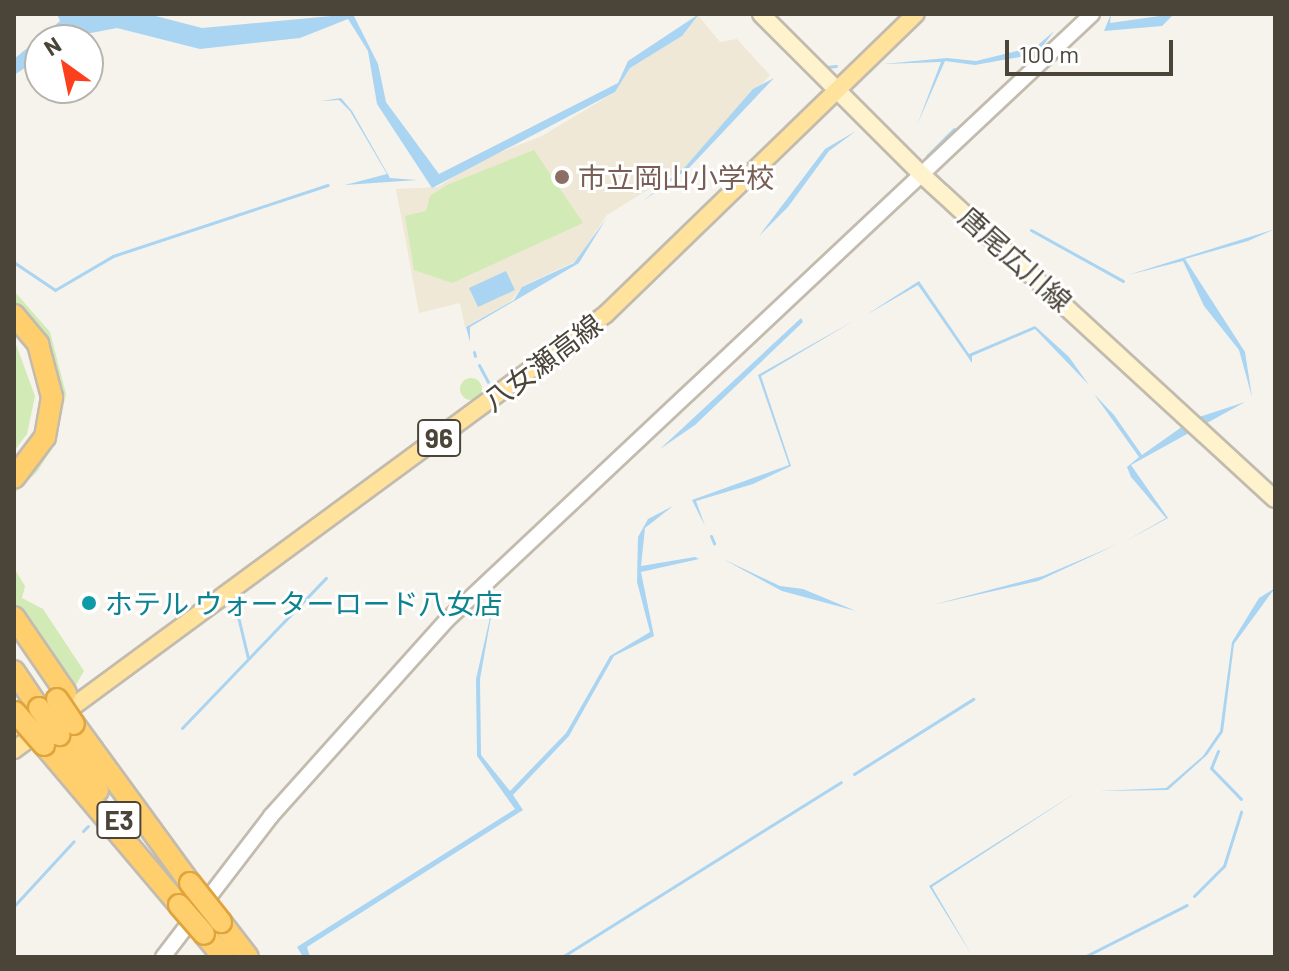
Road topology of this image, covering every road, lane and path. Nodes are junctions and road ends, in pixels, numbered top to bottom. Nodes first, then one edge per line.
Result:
1 (761, 14) edge
2 (916, 14) edge
3 (1092, 14) edge
4 (835, 92) junction
5 (919, 172) junction
6 (14, 315) edge
7 (14, 332) edge
8 (14, 463) edge
9 (14, 478) edge
10 (1275, 499) edge
11 (14, 617) edge
12 (14, 636) edge
13 (14, 671) edge
14 (54, 700) junction
15 (15, 712) edge
16 (64, 730) junction
17 (14, 750) edge
18 (213, 928) junction
19 (163, 957) edge
20 (223, 957) edge
21 (248, 957) edge

1 - 4 main road, 唐尾広川線
2 - 4 main road, 八女瀬高線 / 96
3 - 5 street
4 - 5 main road, 唐尾広川線
4 - 17 main road, 八女瀬高線 / 96
5 - 10 main road, 唐尾広川線
5 - 19 street
6 - 9 highway
7 - 8 highway
11 - 14 highway
12 - 14 highway, E3
13 - 14 highway, E3
14 - 16 highway, E3, bridge
15 - 16 highway, bridge
16 - 18 highway, E3, bridge
16 - 18 highway, E3, bridge
18 - 20 highway, E3
18 - 21 highway, E3

